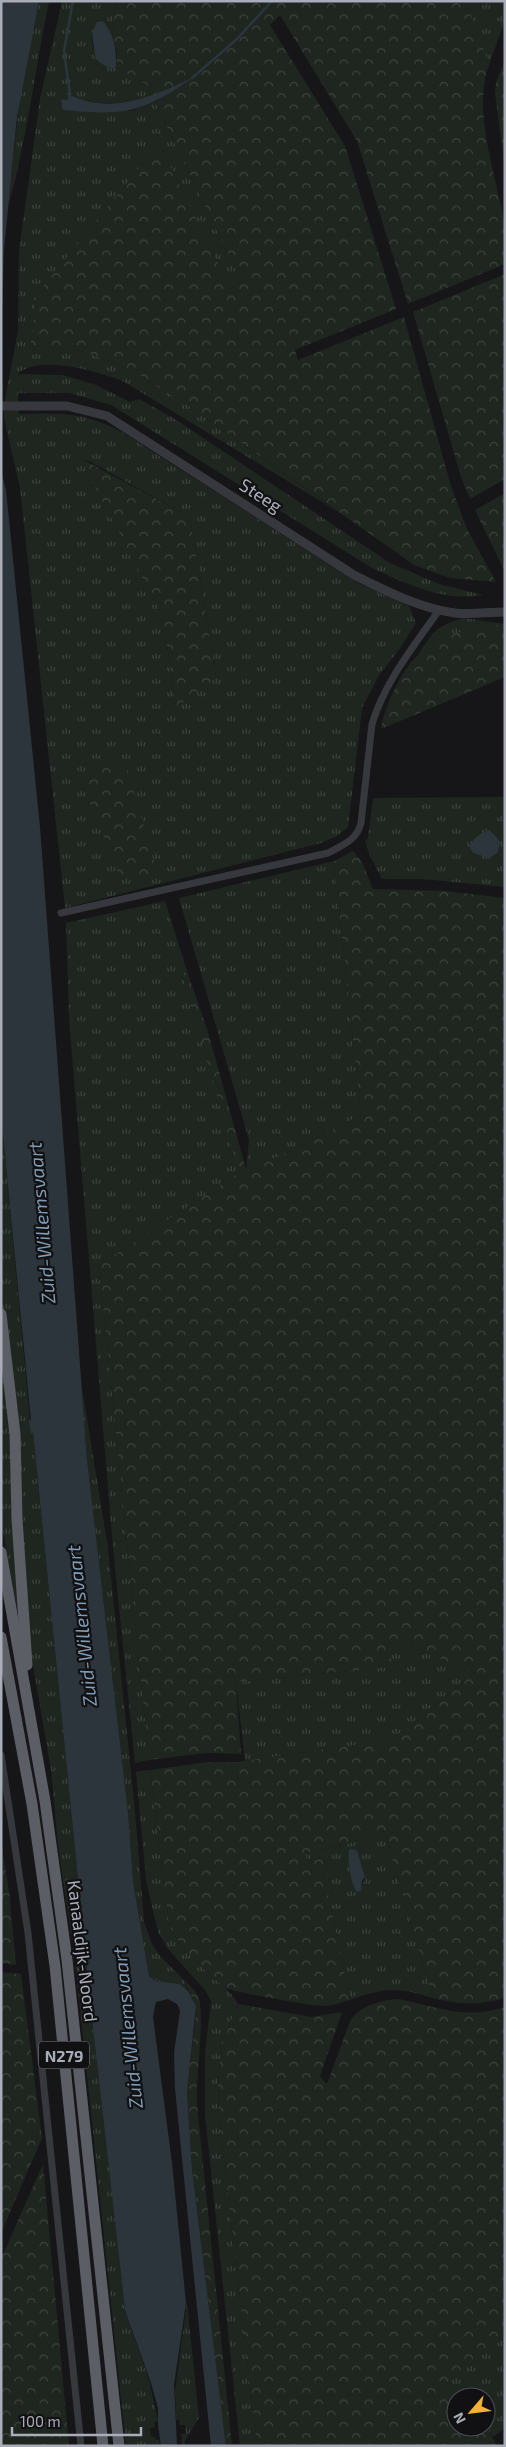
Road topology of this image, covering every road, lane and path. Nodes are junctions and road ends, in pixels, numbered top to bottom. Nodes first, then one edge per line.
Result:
1 (1, 406) edge
2 (439, 610) junction
3 (505, 612) edge
4 (61, 913) dead end
5 (1, 1314) edge
6 (1, 1552) edge
7 (1, 1637) edge
8 (28, 1705) junction
9 (1, 1755) edge
10 (80, 2446) edge
11 (103, 2446) edge
12 (119, 2446) edge

1 - 2 street, Steeg
2 - 3 street, Steeg
2 - 4 street
5 - 8 highway, N279
6 - 8 highway, Kanaaldijk-Noord / N279
7 - 11 highway, Kanaaldijk-Noord / N279
8 - 12 highway, Kanaaldijk-Noord / N279
9 - 10 street

